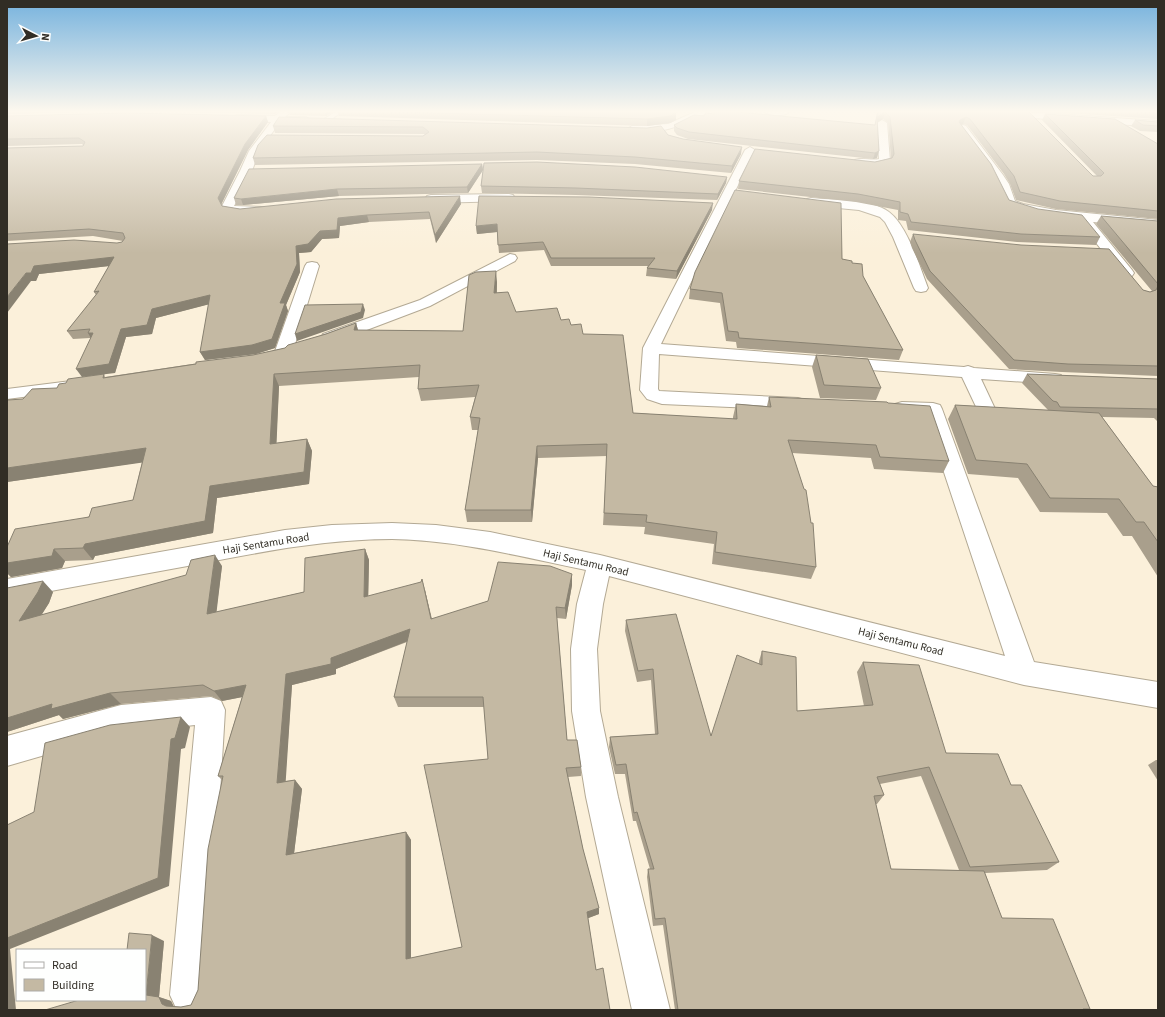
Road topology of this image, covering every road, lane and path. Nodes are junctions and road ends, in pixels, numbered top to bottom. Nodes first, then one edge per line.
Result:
1 (251, 158) edge
2 (745, 158) edge
3 (885, 158) edge
4 (987, 158) edge
5 (845, 161) edge
6 (261, 170) edge
7 (246, 171) junction
8 (729, 193) junction
9 (744, 195) edge
10 (521, 198) edge
11 (419, 199) edge
12 (798, 201) edge
13 (708, 206) edge
14 (722, 206) junction
15 (268, 208) edge
16 (1083, 217) junction
17 (1158, 224) edge
18 (899, 235) junction
19 (913, 237) edge
20 (510, 258) dead end
21 (312, 266) dead end
22 (1134, 282) edge
23 (921, 288) dead end
24 (651, 348) junction
25 (968, 371) junction
26 (1069, 380) edge
27 (101, 382) edge
28 (7, 394) edge
29 (814, 404) edge
30 (885, 407) edge
31 (949, 410) junction
32 (600, 564) junction
33 (7, 590) edge
34 (1024, 673) junction
35 (1158, 694) edge
36 (7, 751) edge
37 (189, 995) dead end
38 (651, 1010) edge

1 - 7 street
2 - 8 street
3 - 5 street
4 - 16 street
6 - 7 street
7 - 15 street
8 - 9 street
8 - 14 street
10 - 11 street
12 - 18 street
13 - 14 street
14 - 24 street
16 - 17 street
16 - 22 street
18 - 19 street
18 - 23 street
20 - 21 street
24 - 25 street
24 - 29 street
25 - 26 street
25 - 31 street
27 - 28 street
30 - 31 street
31 - 34 street
32 - 33 street, Haji Sentamu Road
32 - 34 street, Haji Sentamu Road
32 - 38 street
34 - 35 street, Haji Sentamu Road
36 - 37 street

